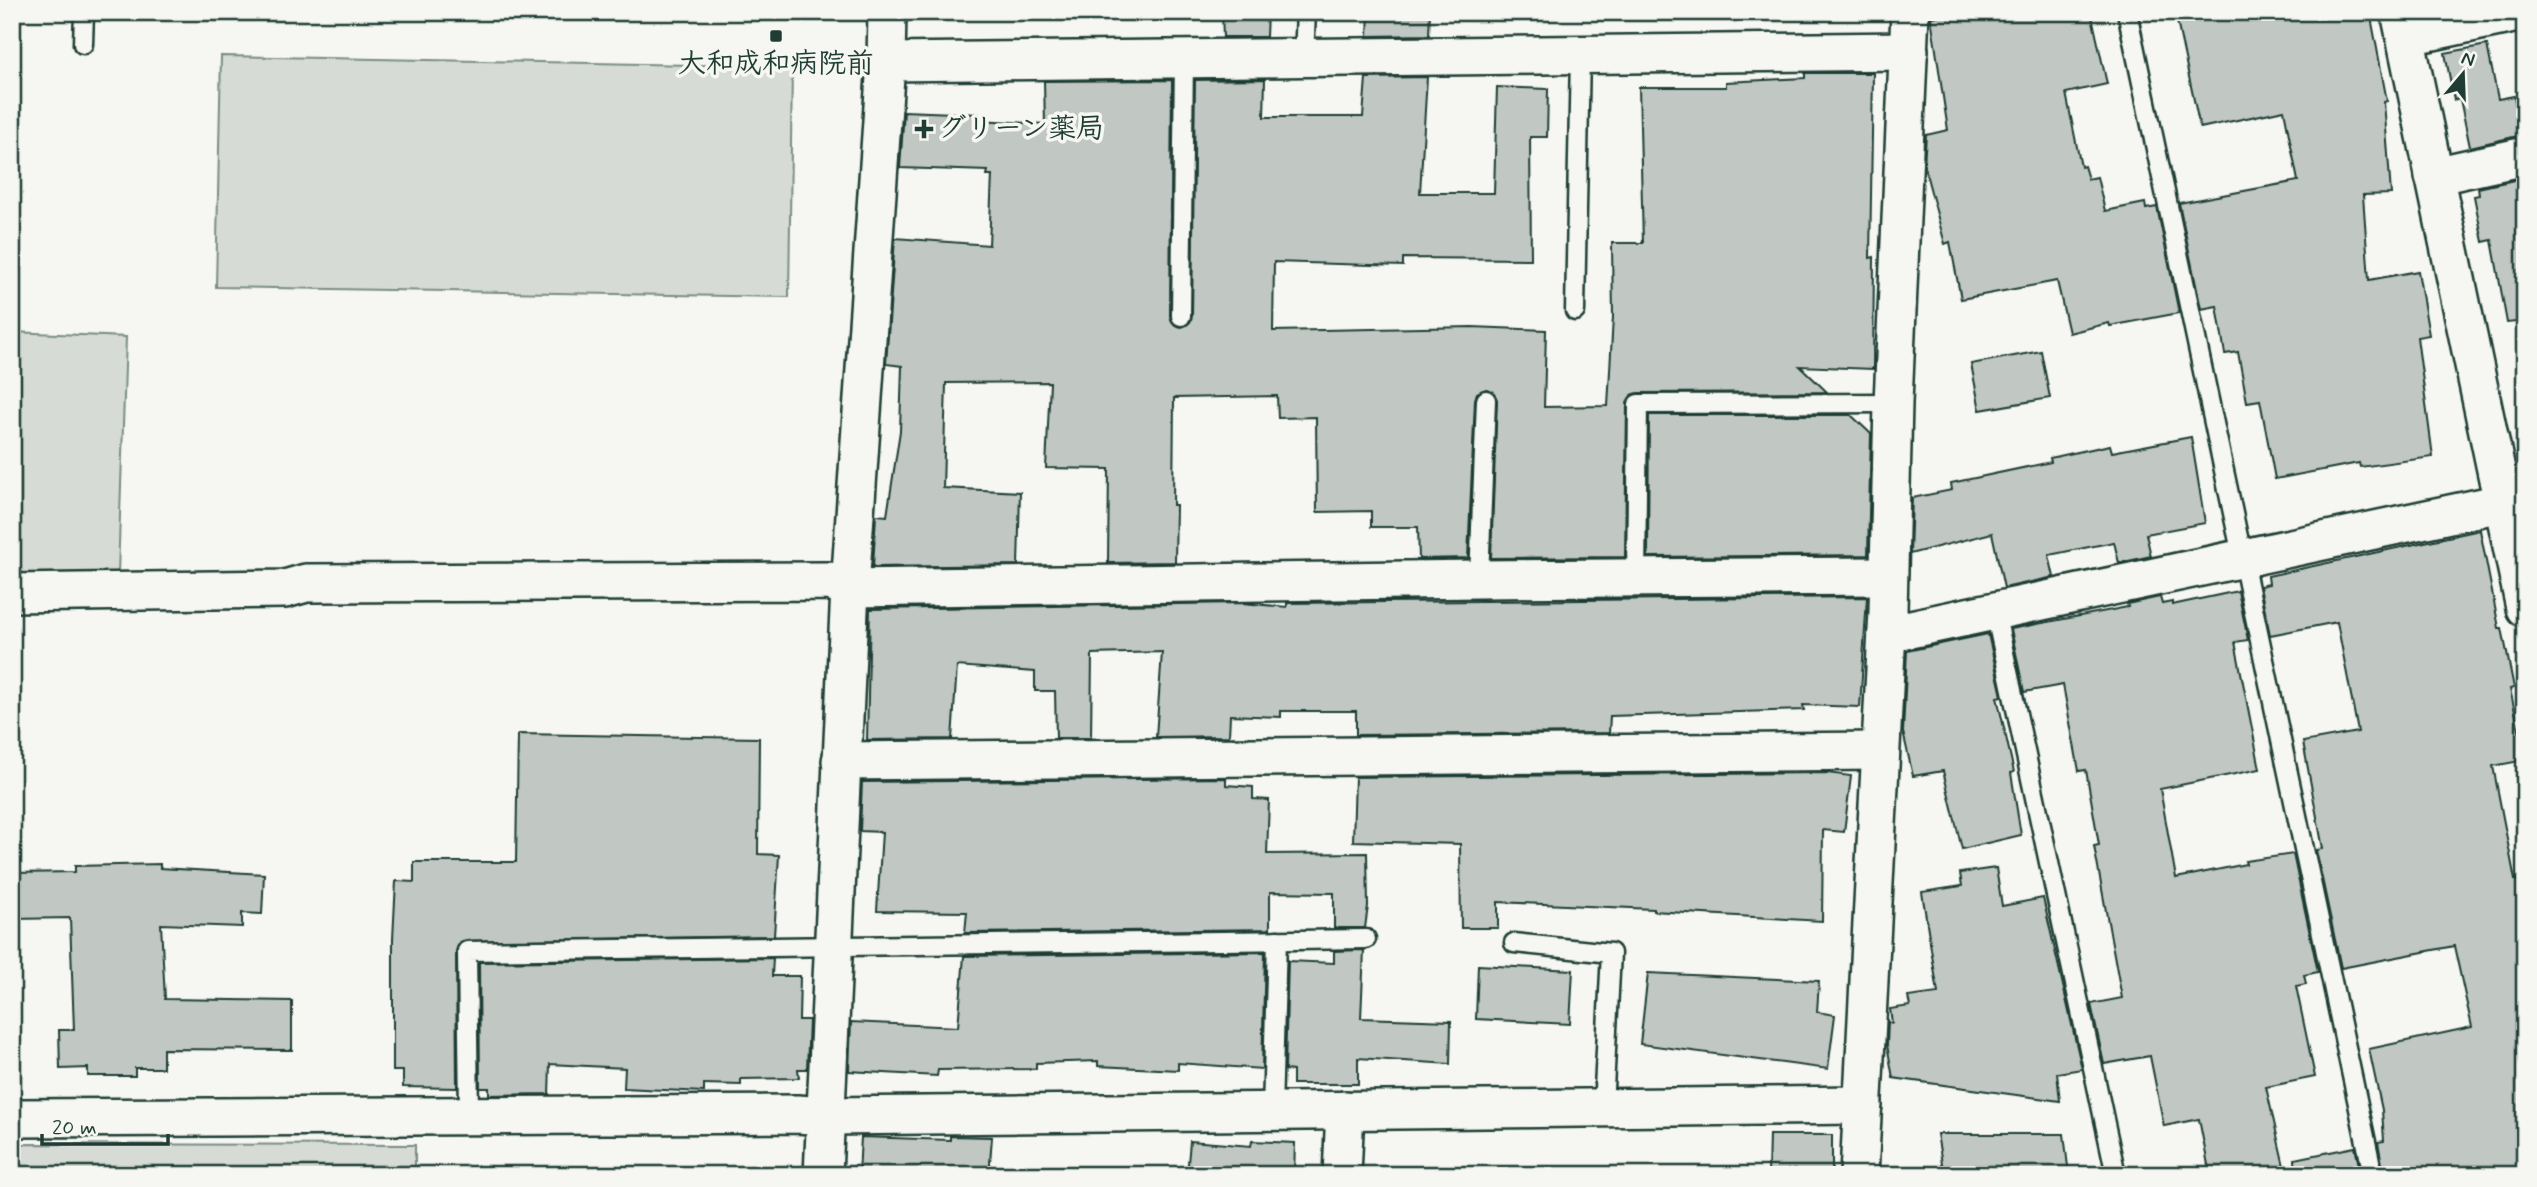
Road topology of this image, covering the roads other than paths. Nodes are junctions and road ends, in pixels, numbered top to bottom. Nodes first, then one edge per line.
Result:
1 (84, 12) edge
2 (887, 12) edge
3 (1306, 12) edge
4 (1910, 12) edge
5 (2127, 12) edge
6 (2523, 12) edge
7 (2402, 25) edge
8 (83, 44) dead end
9 (1909, 51) junction
10 (1580, 54) junction
11 (1304, 57) junction
12 (1184, 58) junction
13 (886, 62) junction
14 (2525, 156) edge
15 (2434, 176) junction
16 (1575, 311) dead end
17 (1181, 316) dead end
18 (1486, 400) dead end
19 (1893, 403) junction
20 (2514, 500) edge
21 (2242, 558) junction
22 (1888, 576) junction
23 (1636, 578) junction
24 (1479, 579) junction
25 (850, 588) junction
26 (12, 593) edge
27 (2525, 608) edge
28 (1995, 611) junction
29 (1887, 634) junction
30 (1880, 751) junction
31 (841, 761) junction
32 (1366, 939) dead end
33 (1277, 940) junction
34 (1514, 943) dead end
35 (832, 944) junction
36 (1863, 1105) junction
37 (1603, 1108) junction
38 (1345, 1110) junction
39 (1272, 1111) junction
40 (469, 1116) junction
41 (826, 1116) junction
42 (12, 1118) edge
43 (823, 1175) edge
44 (1342, 1175) edge
45 (1859, 1175) edge
46 (2116, 1175) edge
47 (2373, 1175) edge

1 - 8 lane
2 - 13 street
3 - 11 lane
4 - 9 street
5 - 21 lane
6 - 7 street
7 - 15 street
9 - 10 street
9 - 19 street
10 - 11 street
10 - 16 lane
11 - 12 street
12 - 13 street
12 - 17 lane
13 - 25 street
14 - 15 street
15 - 20 street
18 - 24 lane
19 - 22 street
19 - 23 lane
20 - 21 street
20 - 27 street
21 - 28 street
21 - 47 lane
22 - 23 street
22 - 29 street
23 - 24 street
24 - 25 street
25 - 26 street
25 - 31 street
28 - 29 street
28 - 46 lane
29 - 30 street
30 - 31 street
30 - 36 street
31 - 35 street
32 - 33 lane
33 - 35 lane
33 - 39 lane
34 - 37 lane
35 - 40 lane
35 - 41 street
36 - 37 street
36 - 45 street
37 - 38 street
38 - 39 street
38 - 44 street
39 - 41 street
40 - 41 street
40 - 42 street
41 - 43 street

